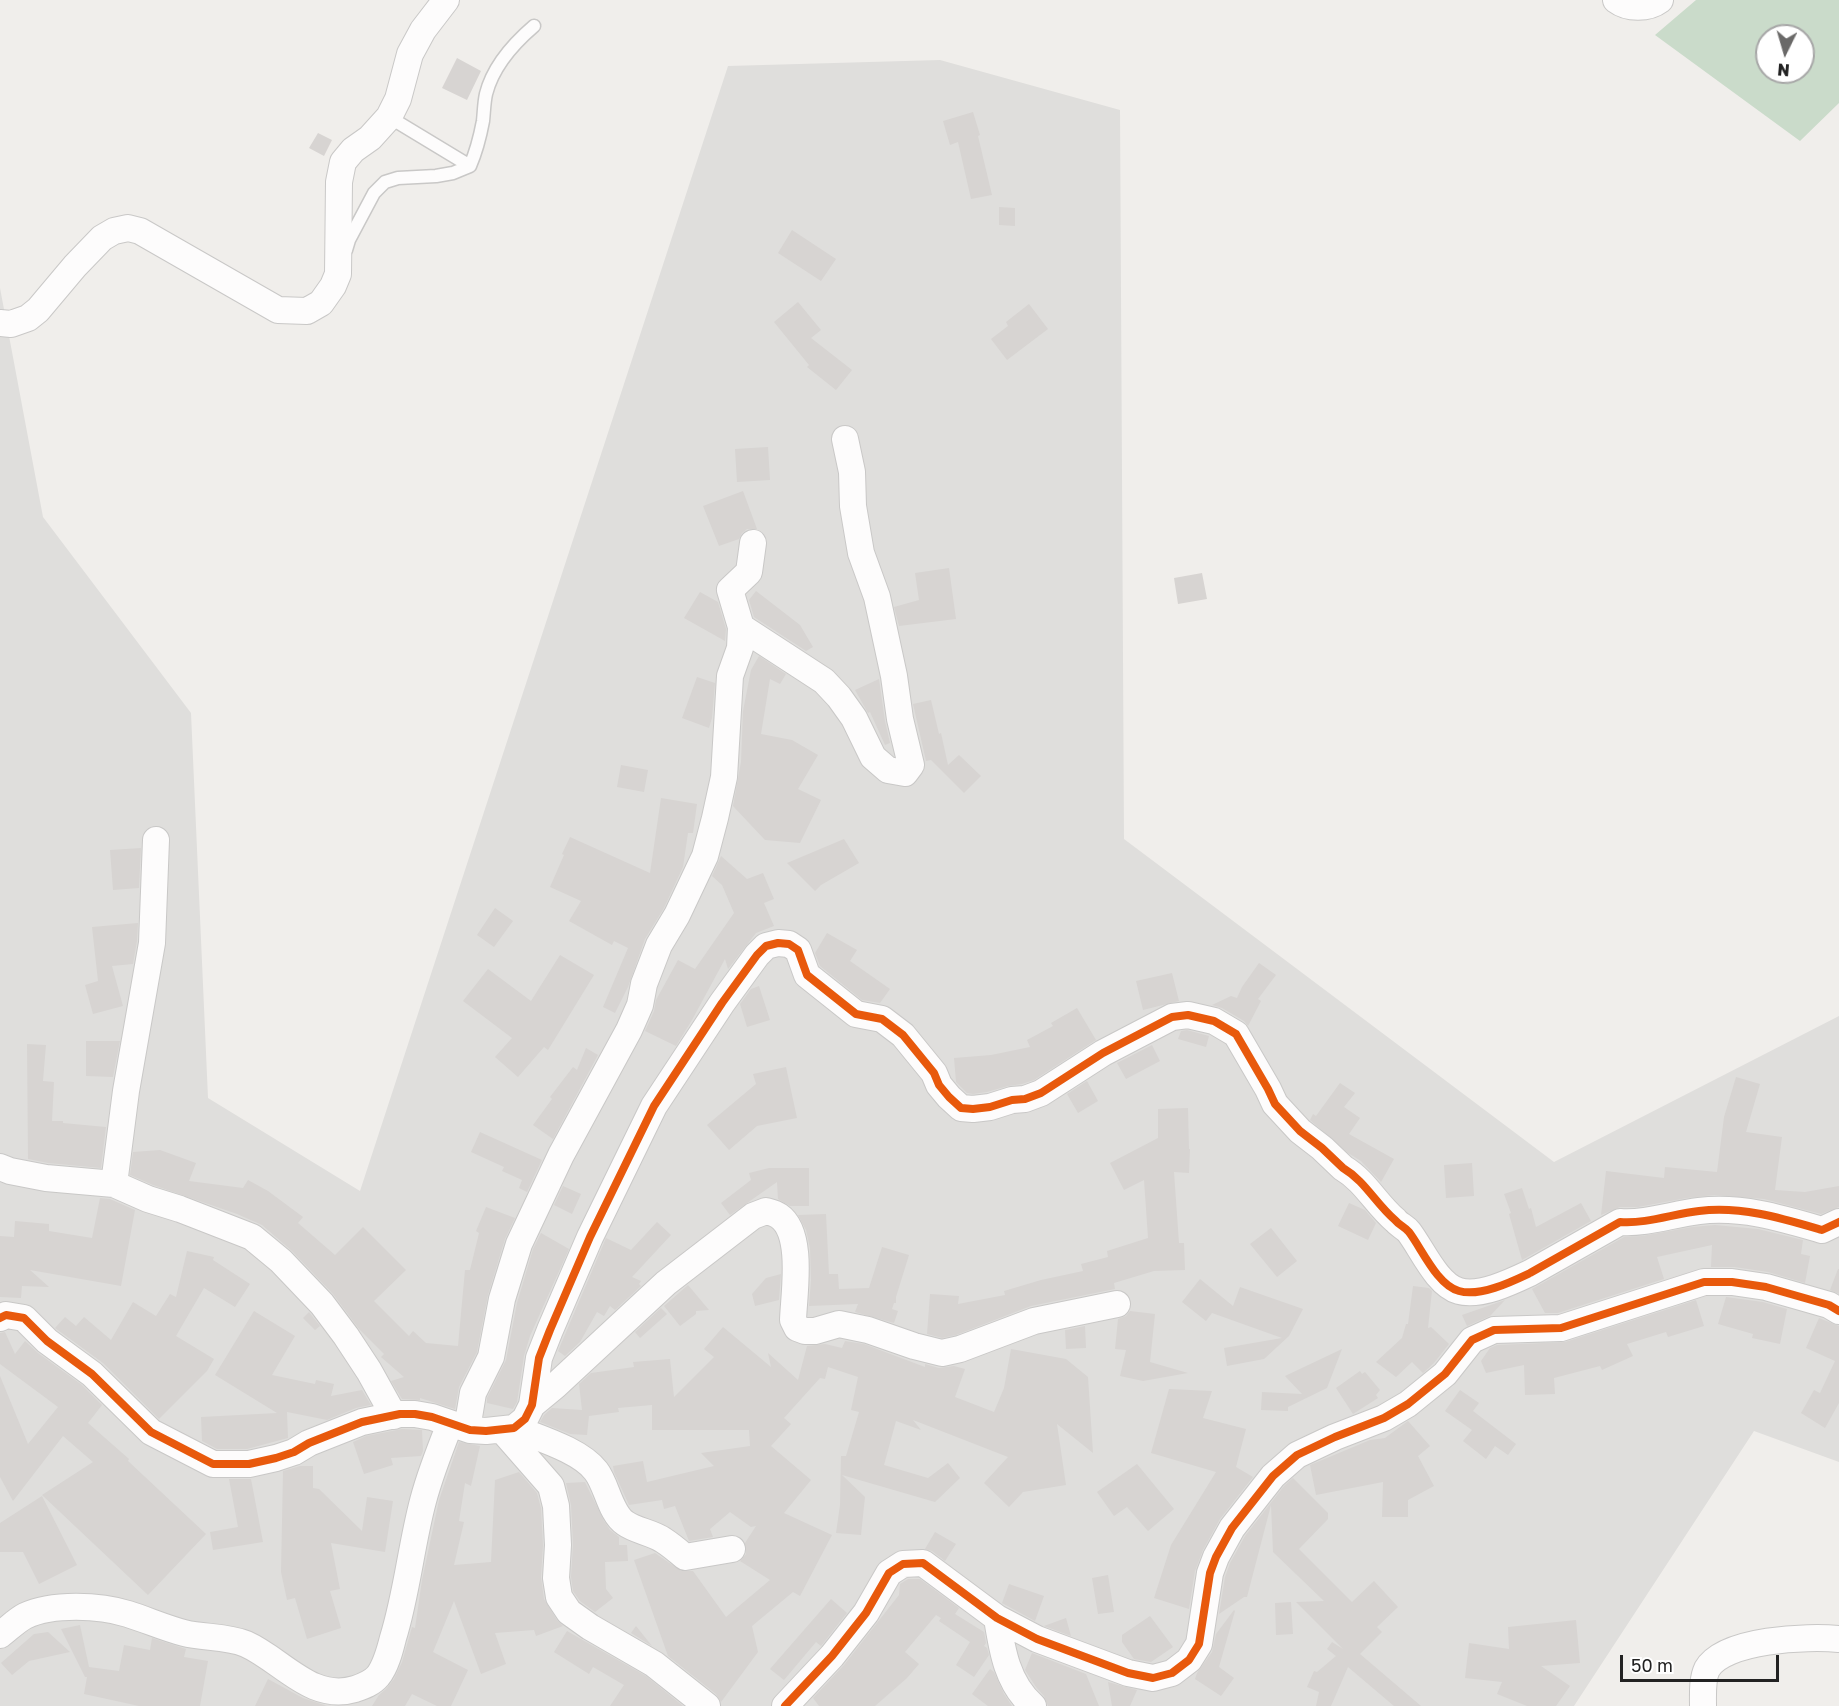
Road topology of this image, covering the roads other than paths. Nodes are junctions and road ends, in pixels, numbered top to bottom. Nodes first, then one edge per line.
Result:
1 (446, 0) edge
2 (1616, 0) edge
3 (1660, 0) edge
4 (534, 26) dead end
5 (389, 117) junction
6 (470, 166) junction
7 (338, 274) junction
8 (0, 323) edge
9 (845, 439) dead end
10 (753, 543) dead end
11 (741, 627) junction
12 (156, 840) dead end
13 (0, 1167) edge
14 (114, 1184) junction
15 (1833, 1231) edge
16 (1117, 1304) dead end
17 (1839, 1311) edge
18 (0, 1318) edge
19 (532, 1405) junction
20 (394, 1416) junction
21 (458, 1426) junction
22 (508, 1429) junction
23 (732, 1549) dead end
24 (996, 1618) junction
25 (0, 1635) edge
26 (1839, 1639) edge
27 (707, 1706) edge
28 (785, 1706) edge
29 (1033, 1706) edge
30 (1703, 1706) edge

1 - 5 street
2 - 3 street
4 - 6 lane
5 - 6 lane
5 - 7 street
6 - 7 lane
7 - 8 street
9 - 11 street
10 - 11 street
11 - 21 street
12 - 14 street
13 - 14 street
14 - 20 street
15 - 19 street
16 - 19 street
17 - 24 street
18 - 20 street
19 - 22 street
20 - 21 street
21 - 22 street
21 - 25 street
22 - 23 street
22 - 27 street
24 - 28 street
24 - 29 street
26 - 30 street

